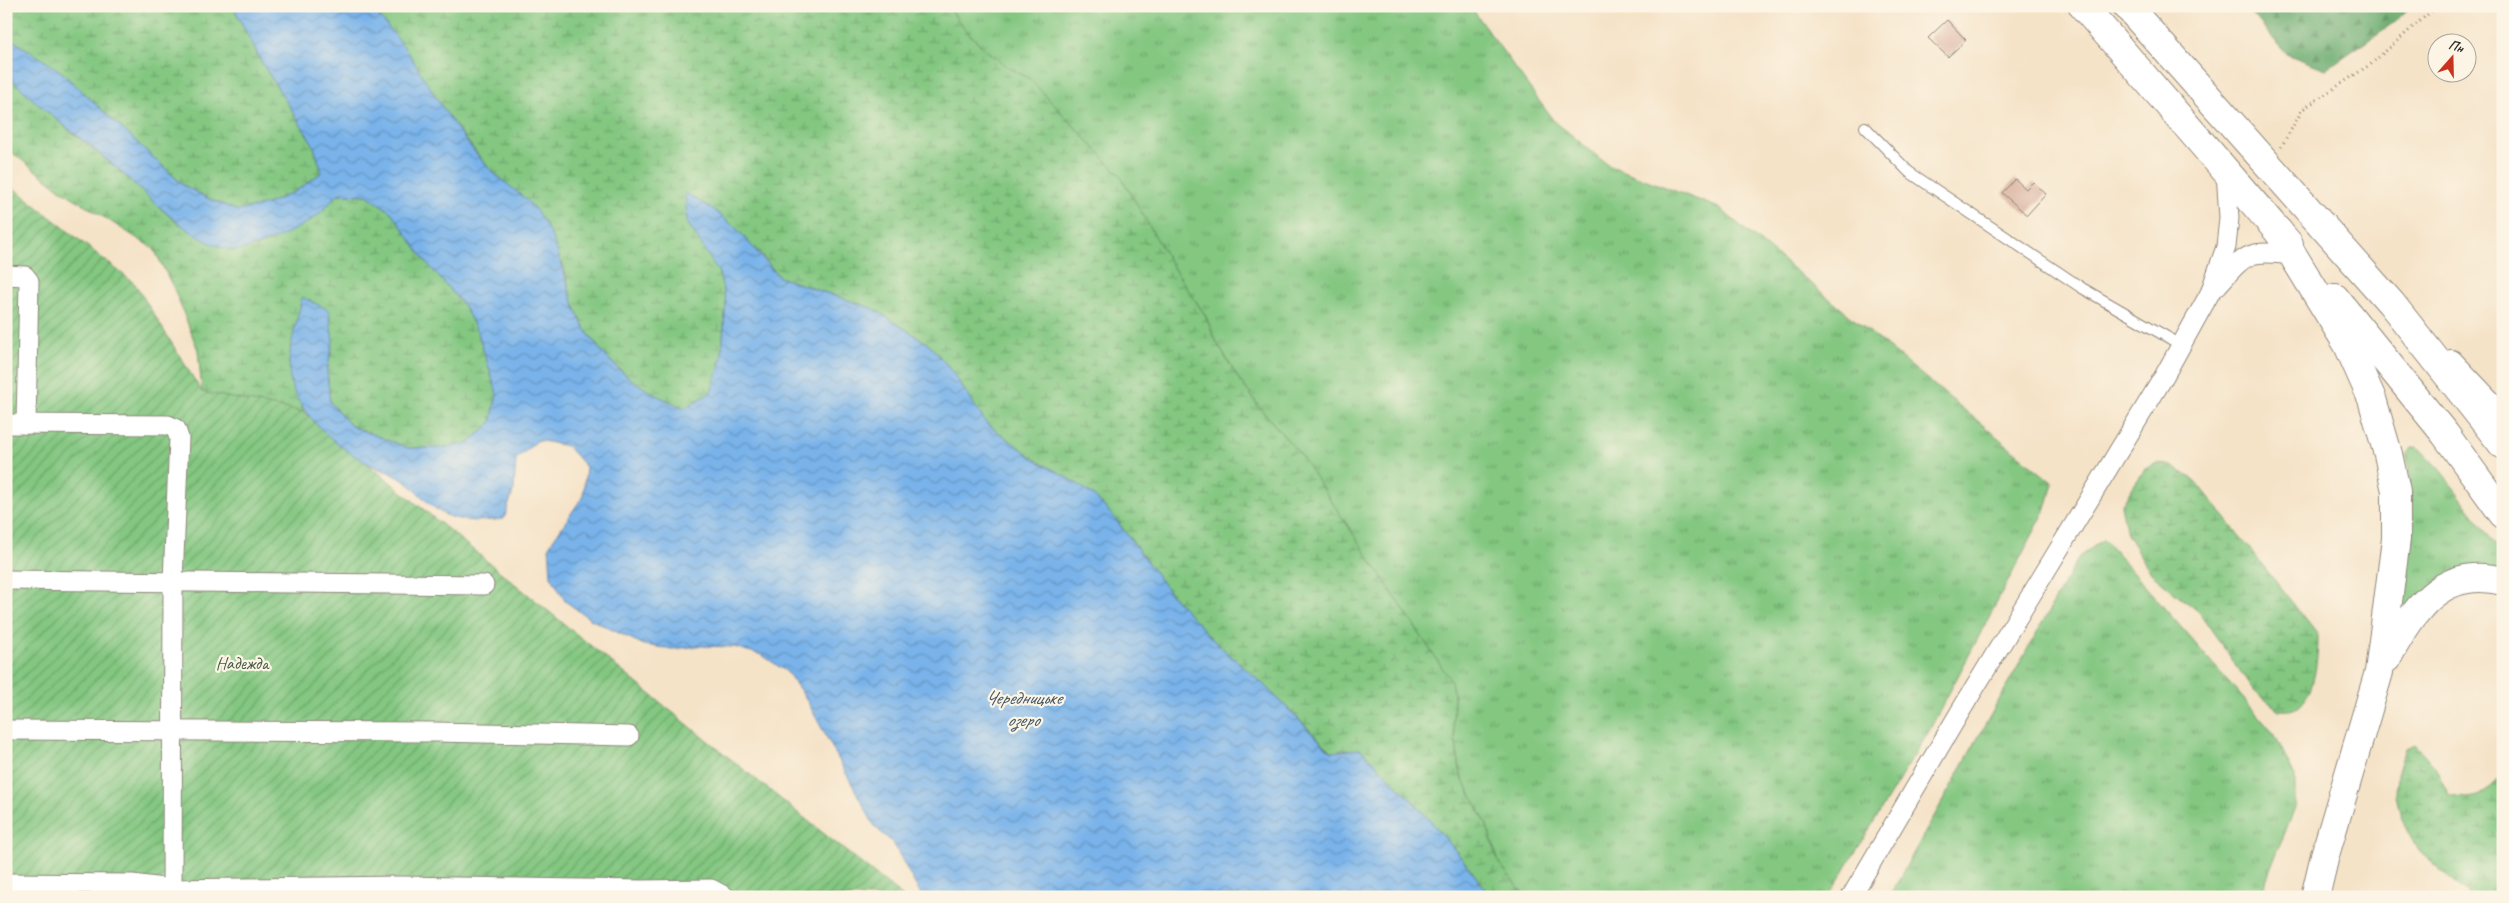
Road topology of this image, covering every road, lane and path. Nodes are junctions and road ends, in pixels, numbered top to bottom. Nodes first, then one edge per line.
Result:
1 (2083, 6) edge
2 (2127, 6) edge
3 (2437, 6) edge
4 (1865, 127) dead end
5 (2270, 165) junction
6 (2226, 172) junction
7 (2278, 232) junction
8 (2292, 255) junction
9 (6, 275) edge
10 (2210, 293) junction
11 (2391, 303) junction
12 (2181, 345) junction
13 (2503, 417) edge
14 (6, 424) edge
15 (26, 424) junction
16 (2503, 445) edge
17 (2503, 514) edge
18 (6, 580) edge
19 (174, 581) junction
20 (2503, 582) edge
21 (484, 586) dead end
22 (2379, 672) junction
23 (6, 730) edge
24 (172, 732) junction
25 (629, 736) dead end
26 (6, 883) edge
27 (171, 893) edge
28 (726, 897) edge
29 (1851, 897) edge
30 (2315, 897) edge

1 - 6 main road
2 - 5 main road
3 - 5 path
4 - 12 lane
5 - 11 main road
6 - 7 main road
6 - 10 street
7 - 8 main road
7 - 17 main road
8 - 10 street
8 - 22 main road
9 - 15 street
10 - 12 street
11 - 13 street
11 - 16 main road
12 - 29 street
14 - 15 street
15 - 19 street
18 - 19 street
19 - 21 street
19 - 24 street
20 - 22 main road
22 - 30 main road
23 - 24 street
24 - 25 street
24 - 27 street
26 - 27 street
27 - 28 street

